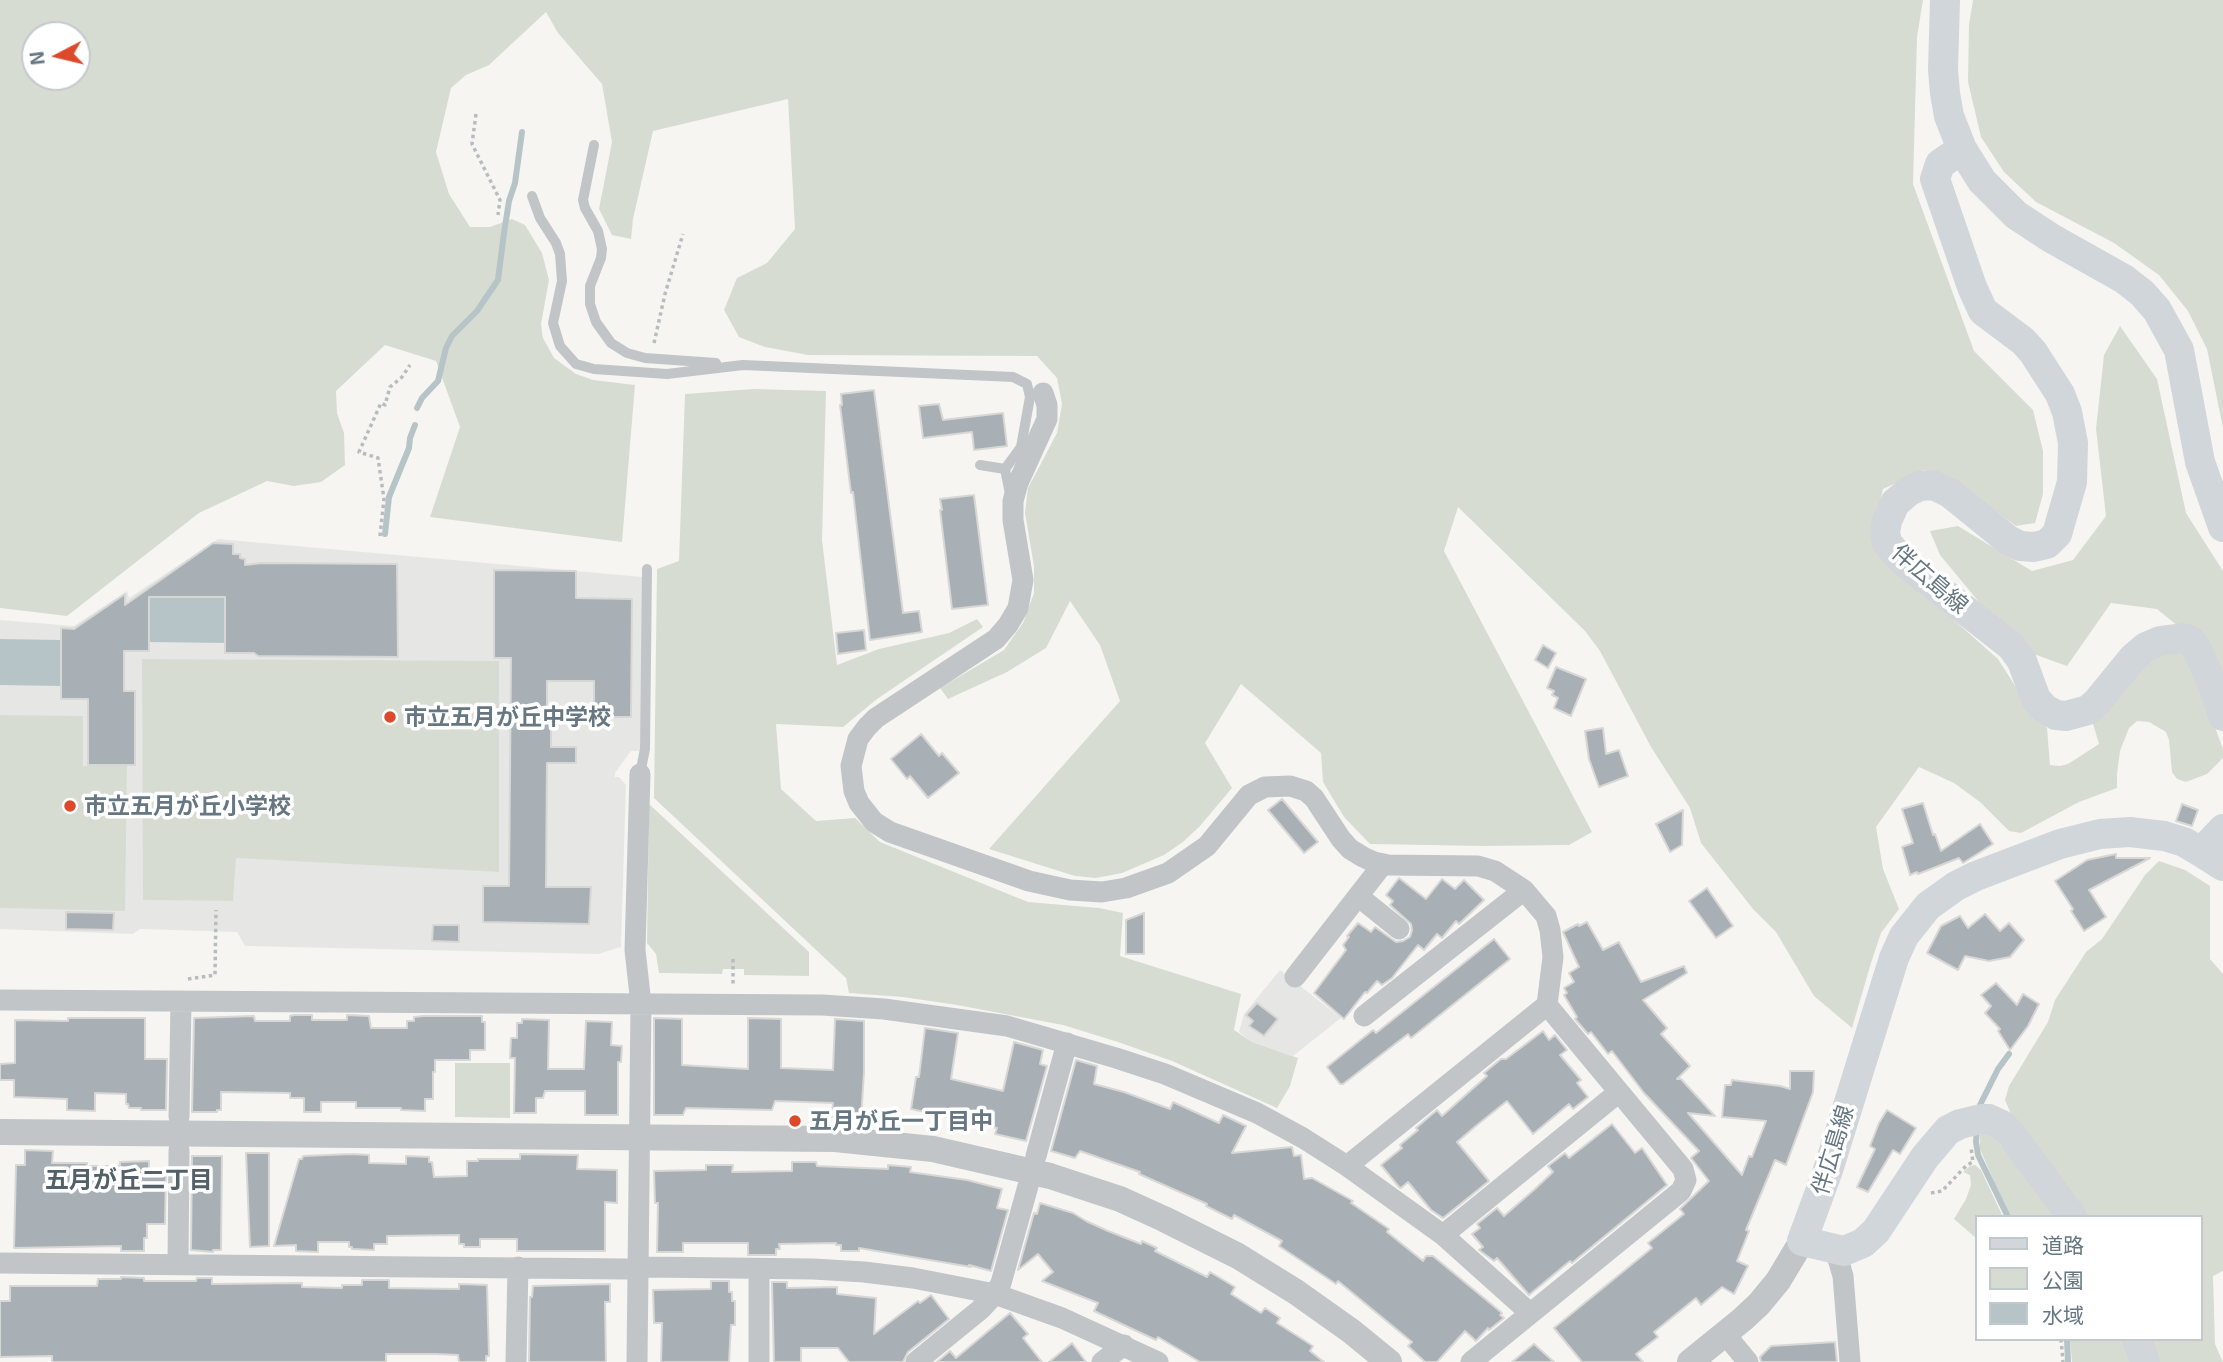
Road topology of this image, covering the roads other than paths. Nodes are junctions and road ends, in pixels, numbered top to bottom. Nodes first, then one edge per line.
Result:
1 (1945, 0) edge
2 (594, 145) dead end
3 (1962, 149) junction
4 (532, 196) dead end
5 (743, 365) junction
6 (1043, 393) dead end
7 (979, 465) dead end
8 (1005, 469) junction
9 (1013, 511) junction
10 (2223, 527) edge
11 (647, 569) dead end
12 (2223, 716) edge
13 (640, 774) joint
14 (2223, 829) edge
15 (2212, 859) edge
16 (1383, 864) junction
17 (1524, 890) junction
18 (1358, 896) junction
19 (1399, 929) dead end
20 (1295, 977) dead end
21 (0, 1000) edge
22 (181, 1002) junction
23 (640, 1004) junction
24 (1547, 1004) junction
25 (1364, 1016) dead end
26 (1067, 1043) junction
27 (1619, 1092) junction
28 (179, 1117) dead end
29 (0, 1132) edge
30 (639, 1137) junction
31 (178, 1150) dead end
32 (1036, 1156) dead end
33 (1347, 1166) junction
34 (1028, 1186) dead end
35 (2070, 1215) edge
36 (1443, 1235) junction
37 (1802, 1241) junction
38 (1832, 1249) junction
39 (0, 1263) edge
40 (178, 1264) junction
41 (518, 1267) junction
42 (637, 1268) junction
43 (759, 1269) junction
44 (995, 1294) junction
45 (1530, 1313) junction
46 (1725, 1334) junction
47 (2138, 1341) edge
48 (1124, 1345) junction
49 (516, 1362) edge
50 (637, 1362) edge
51 (758, 1362) edge
52 (916, 1362) edge
53 (1102, 1362) edge
54 (1158, 1362) edge
55 (1389, 1362) edge
56 (1471, 1362) edge
57 (1690, 1362) edge
58 (1748, 1362) edge
59 (1850, 1362) edge
60 (2145, 1362) edge

1 - 3 main road
2 - 5 lane
3 - 10 main road
3 - 12 main road, 伴広島線
4 - 5 lane
5 - 8 lane
6 - 9 street
7 - 8 lane
8 - 9 lane
9 - 16 street
11 - 13 lane
13 - 23 street
14 - 15 main road, 伴広島線
15 - 37 main road, 伴広島線
16 - 17 street
16 - 18 street
17 - 24 street
17 - 25 street
18 - 19 street
18 - 20 street
21 - 22 street
22 - 23 street
22 - 28 street
23 - 26 street
23 - 30 street
24 - 27 street
24 - 33 street
26 - 32 street
26 - 33 street
27 - 36 street
27 - 45 street
29 - 30 street
30 - 42 street
30 - 55 street
31 - 40 street
33 - 36 street
34 - 44 street
35 - 38 main road
36 - 45 street
37 - 38 main road
37 - 46 street
38 - 59 street
39 - 40 street
40 - 41 street
41 - 42 street
41 - 49 street
42 - 43 street
42 - 50 street
43 - 44 street
43 - 51 street
44 - 48 street
44 - 52 street
45 - 56 street
46 - 57 street
46 - 58 street
47 - 60 main road
48 - 53 street
48 - 54 street

